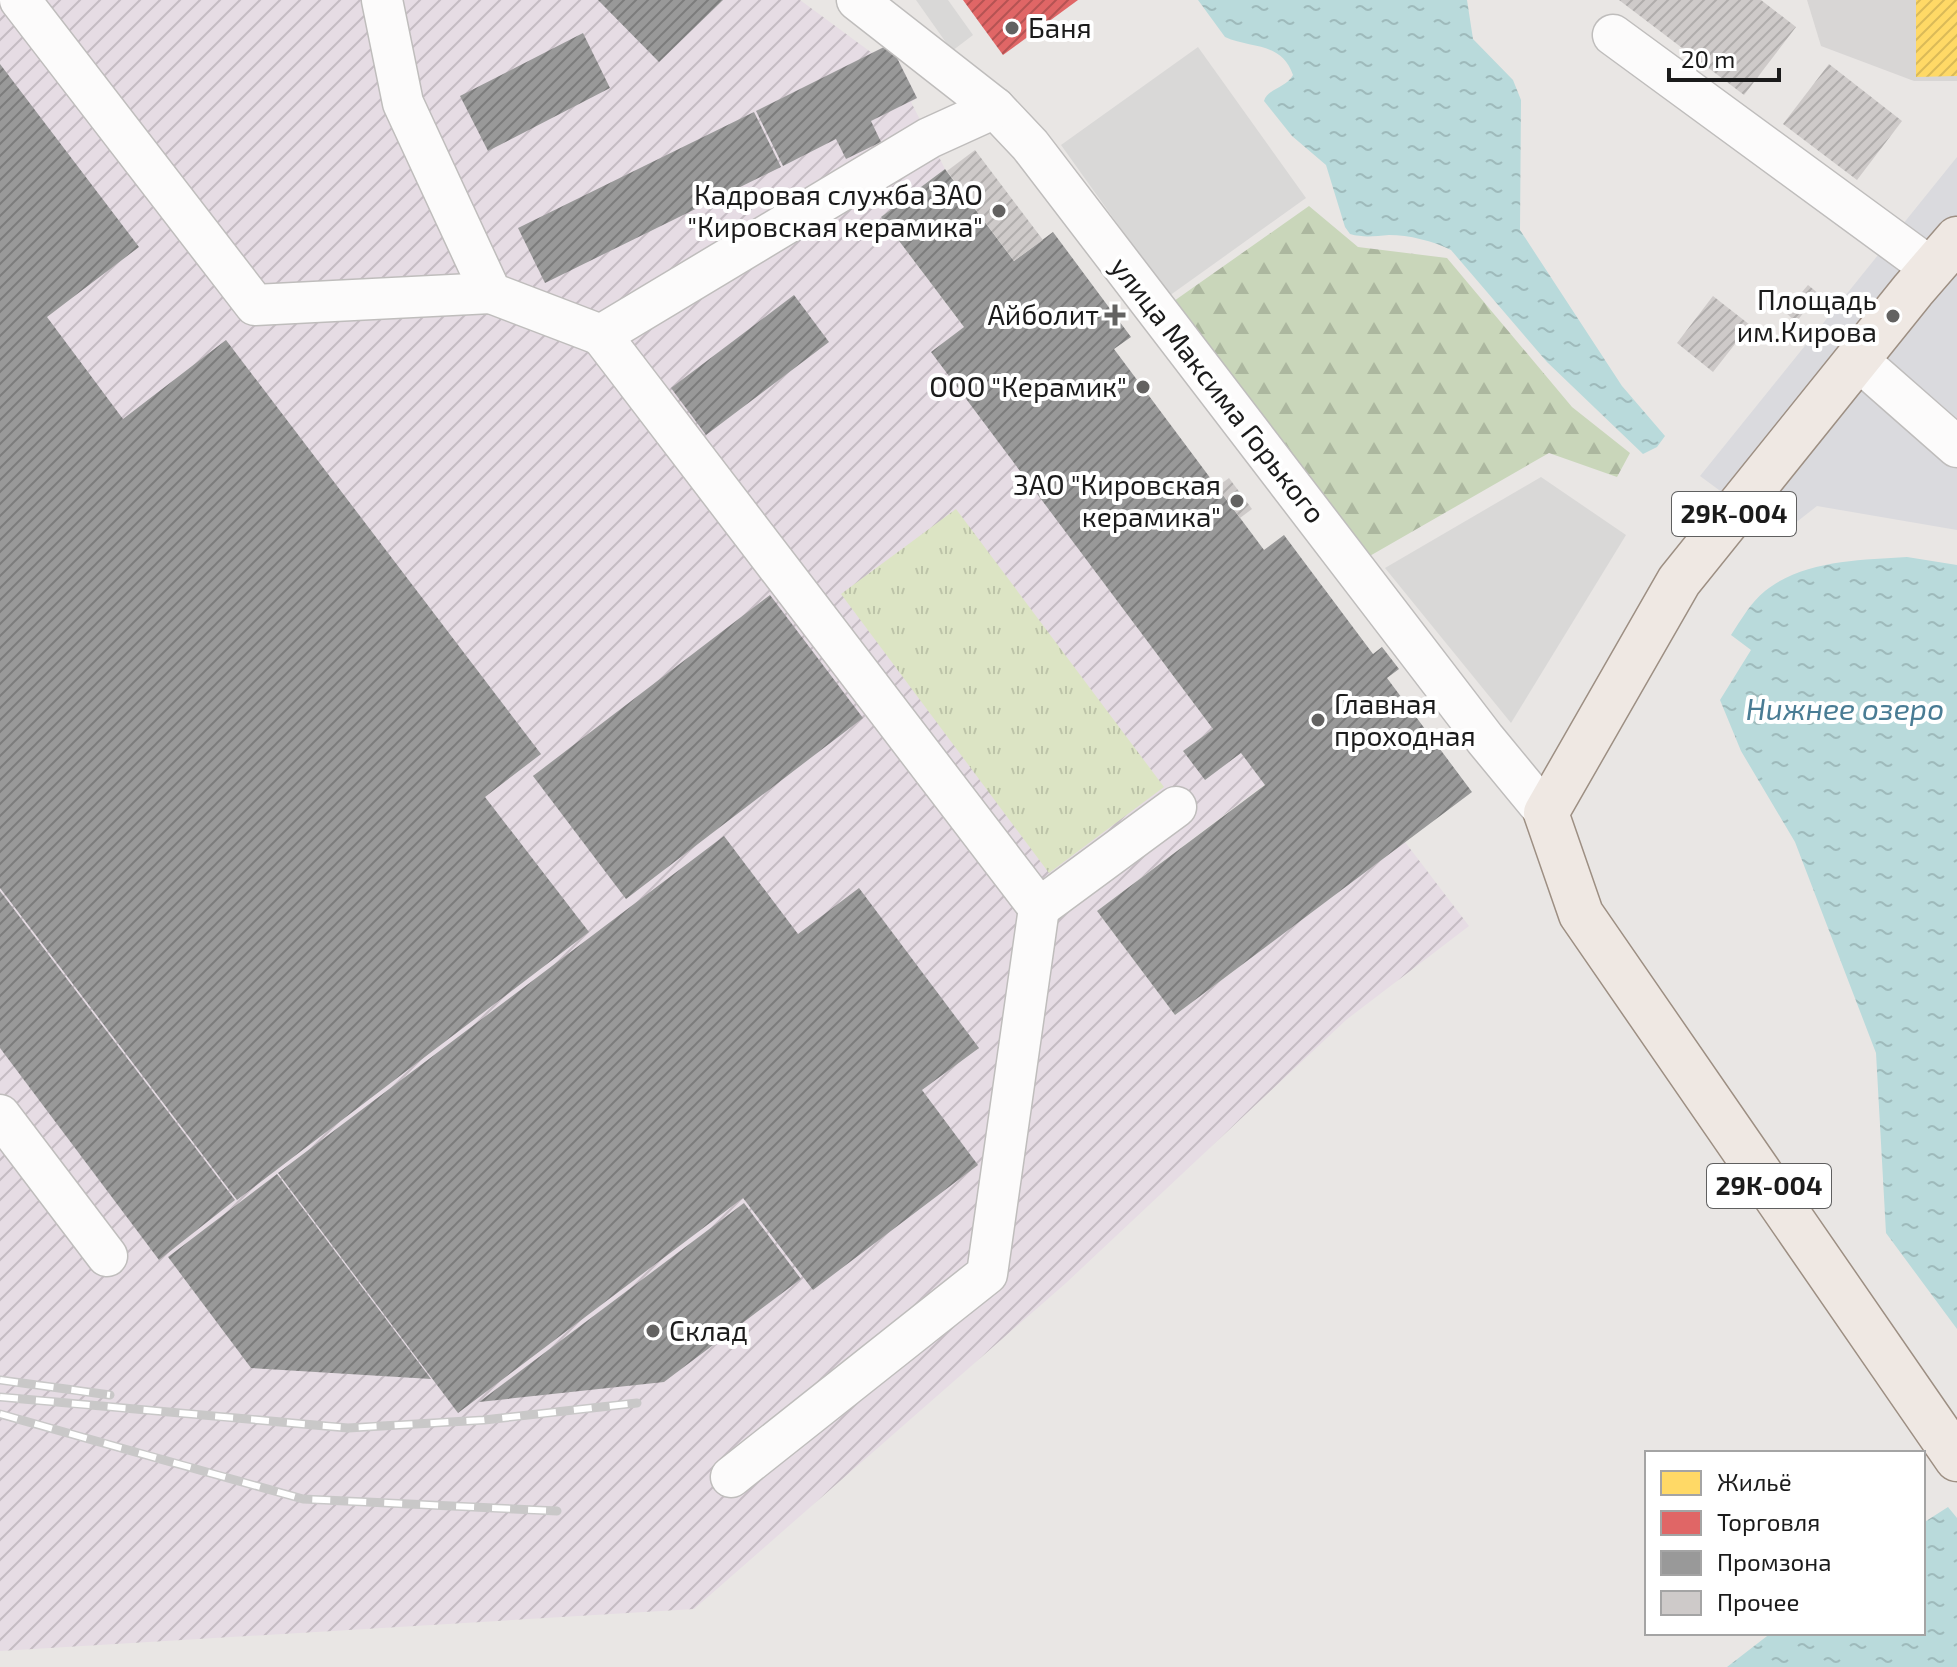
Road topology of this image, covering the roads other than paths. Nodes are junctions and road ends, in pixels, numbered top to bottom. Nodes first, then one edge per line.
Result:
1 (20, 0) edge
2 (382, 0) edge
3 (857, 0) edge
4 (1613, 35) dead end
5 (995, 108) junction
6 (1944, 254) edge
7 (491, 293) junction
8 (601, 335) junction
9 (1858, 360) junction
10 (1957, 447) edge
11 (1176, 807) dead end
12 (1546, 813) junction
13 (1039, 908) junction
14 (0, 1115) edge
15 (107, 1256) dead end
16 (1957, 1459) edge
17 (731, 1477) dead end

1 - 7 street
2 - 7 street
3 - 5 street, улица Максима Горького
4 - 6 street
5 - 8 street
5 - 12 street, улица Максима Горького
6 - 9 main road, 29К-004
7 - 8 street
8 - 13 street
9 - 10 street
9 - 12 main road, 29К-004
11 - 13 street
12 - 16 main road, 29К-004
13 - 17 street
14 - 15 street

